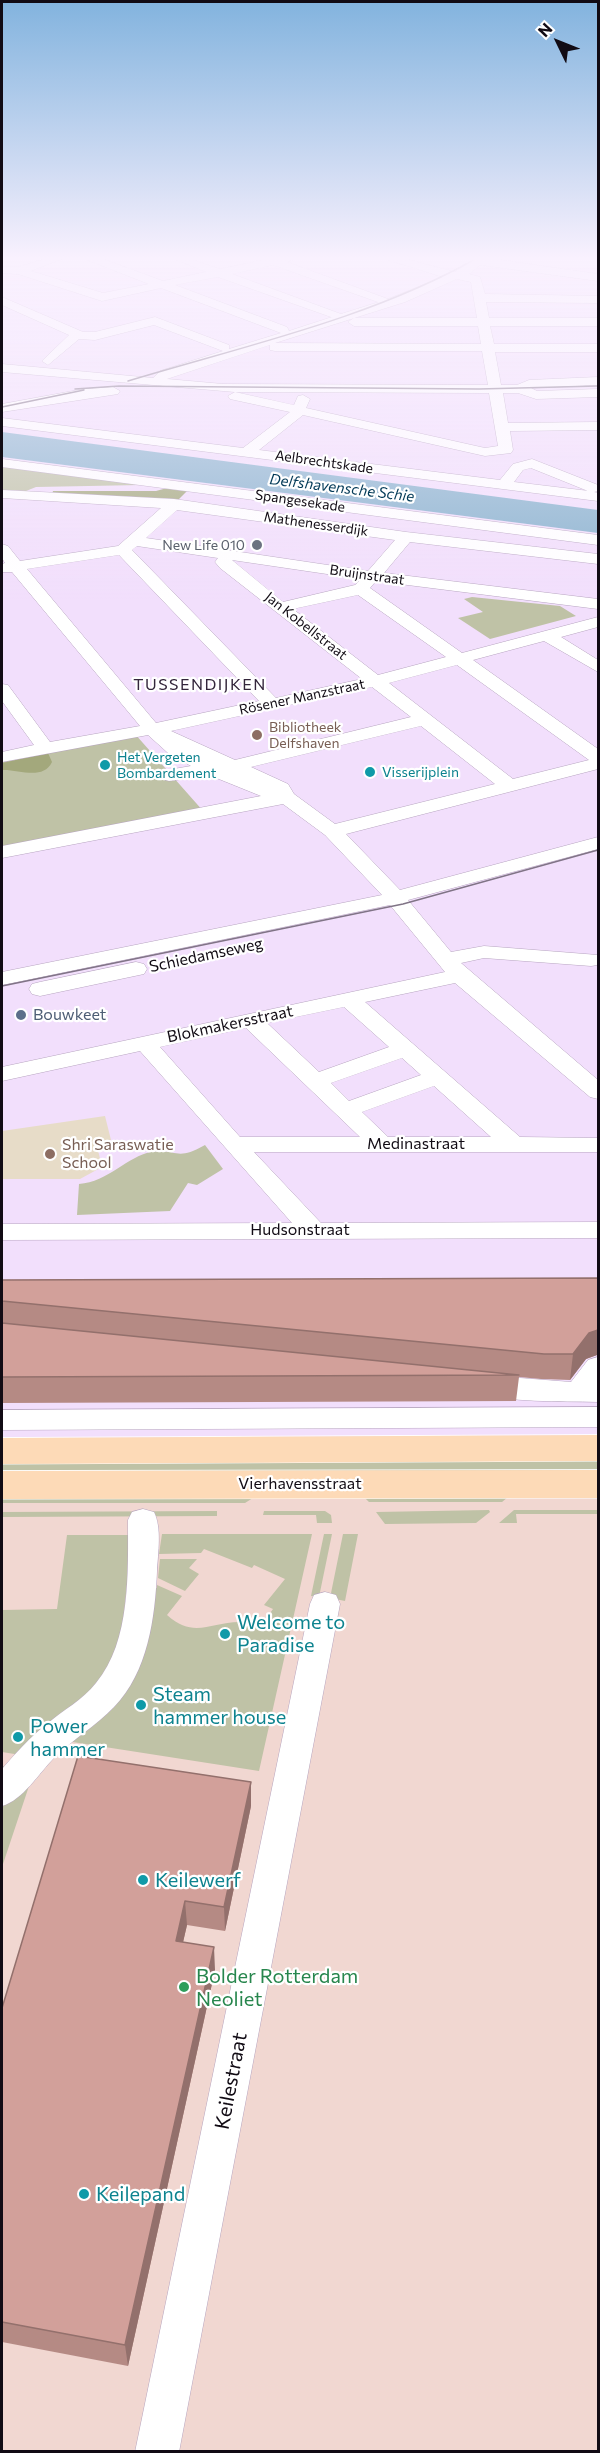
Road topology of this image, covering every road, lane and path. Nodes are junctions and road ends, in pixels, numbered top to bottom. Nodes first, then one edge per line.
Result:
1 (45, 372) edge
2 (143, 372) edge
3 (170, 372) edge
4 (494, 372) edge
5 (70, 375) junction
6 (598, 381) edge
7 (155, 383) junction
8 (105, 384) junction
9 (224, 387) junction
10 (598, 387) edge
11 (303, 389) junction
12 (497, 389) junction
13 (520, 389) junction
14 (141, 390) junction
15 (598, 393) edge
16 (235, 396) dead end
17 (298, 411) junction
18 (2, 412) edge
19 (598, 426) edge
20 (503, 427) junction
21 (248, 451) junction
22 (2, 463) edge
23 (160, 483) junction
24 (503, 486) junction
25 (598, 490) edge
26 (2, 494) edge
27 (34, 495) junction
28 (598, 497) edge
29 (174, 504) junction
30 (406, 537) junction
31 (598, 540) edge
32 (129, 545) junction
33 (2, 549) edge
34 (228, 555) junction
35 (598, 559) edge
36 (9, 568) edge
37 (366, 583) junction
38 (598, 603) edge
39 (280, 607) junction
40 (598, 622) edge
41 (547, 636) junction
42 (460, 659) junction
43 (598, 667) edge
44 (376, 680) junction
45 (2, 688) edge
46 (272, 704) junction
47 (426, 719) junction
48 (152, 729) junction
49 (45, 748) junction
50 (598, 756) edge
51 (2, 757) edge
52 (598, 763) edge
53 (233, 766) junction
54 (214, 769) junction
55 (169, 775) dead end
56 (509, 785) junction
57 (286, 797) junction
58 (332, 831) junction
59 (598, 843) edge
60 (2, 852) edge
61 (598, 861) edge
62 (403, 905) junction
63 (596, 957) edge
64 (454, 967) junction
65 (2, 979) edge
66 (2, 997) edge
67 (349, 999) junction
68 (251, 1020) junction
69 (145, 1043) junction
70 (405, 1049) junction
71 (2, 1074) edge
72 (437, 1077) junction
73 (315, 1081) junction
74 (598, 1092) edge
75 (346, 1110) junction
76 (233, 1144) junction
77 (382, 1144) junction
78 (514, 1145) junction
79 (598, 1145) edge
80 (313, 1230) junction
81 (598, 1230) edge
82 (2, 1232) edge
83 (598, 1367) edge
84 (459, 1383) edge
85 (588, 1392) edge
86 (598, 1418) edge
87 (2, 1420) edge
88 (598, 1448) edge
89 (2, 1450) edge
90 (598, 1484) edge
91 (2, 1485) edge
92 (143, 1520) dead end
93 (325, 1604) dead end
94 (2, 1792) edge
95 (157, 2451) edge

1 - 5 street
2 - 8 street
3 - 7 street
4 - 12 street
5 - 8 street
5 - 8 street
6 - 13 street
7 - 8 street
7 - 9 street
7 - 14 street
8 - 14 street
8 - 18 street
9 - 11 street
9 - 14 street
10 - 13 street
11 - 12 street
11 - 17 street
12 - 13 street
12 - 20 street
13 - 15 street
16 - 17 street
17 - 20 street
17 - 21 street
18 - 21 street, Aelbrechtskade
19 - 20 street
21 - 24 street, Aelbrechtskade
22 - 23 street, Spangesekade
23 - 27 street, Mathenesserdijk
23 - 31 street, Spangesekade
24 - 25 street
24 - 28 street, Aelbrechtskade
26 - 27 street, Mathenesserdijk
27 - 29 street, Mathenesserdijk
29 - 30 street, Mathenesserdijk
29 - 32 street
30 - 35 street, Mathenesserdijk
30 - 37 street
32 - 34 street, Bruijnstraat
32 - 36 street, Bruijnstraat
32 - 46 street
33 - 36 street
34 - 37 street, Bruijnstraat
34 - 39 street, Jan Kobellstraat
36 - 48 street
37 - 38 street, Bruijnstraat
37 - 39 street
37 - 42 street
39 - 44 street, Jan Kobellstraat
40 - 41 street, Rösener Manzstraat
41 - 42 street, Rösener Manzstraat
41 - 43 street
42 - 44 street, Rösener Manzstraat
42 - 50 street
44 - 46 street, Rösener Manzstraat
44 - 47 street, Jan Kobellstraat
45 - 49 street
46 - 48 street, Rösener Manzstraat
47 - 53 street
47 - 56 street, Jan Kobellstraat
48 - 49 street, Rösener Manzstraat
48 - 53 street
48 - 54 street
49 - 51 street, Rösener Manzstraat
52 - 56 street
53 - 54 street
53 - 57 street
54 - 55 street
54 - 57 street
56 - 58 street
57 - 58 street
57 - 60 street
58 - 62 street
59 - 62 street, Schiedamseweg
61 - 62 street, Schiedamseweg
62 - 64 street
62 - 65 street, Schiedamseweg
62 - 66 street, Schiedamseweg
63 - 64 street, Blokmakersstraat
64 - 67 street, Blokmakersstraat
64 - 74 street
67 - 68 street, Blokmakersstraat
67 - 70 street
68 - 69 street, Blokmakersstraat
68 - 73 street
69 - 71 street, Blokmakersstraat
69 - 76 street
70 - 72 street
70 - 73 street
72 - 75 street
72 - 78 street
73 - 75 street
75 - 77 street
76 - 77 street, Medinastraat
76 - 80 street
77 - 78 street, Medinastraat
78 - 79 street, Medinastraat
80 - 81 street, Hudsonstraat
80 - 82 street, Hudsonstraat
83 - 85 street
84 - 85 street
86 - 87 street
88 - 89 main road
90 - 91 main road, Vierhavensstraat
92 - 94 street
93 - 95 street, Keilestraat

